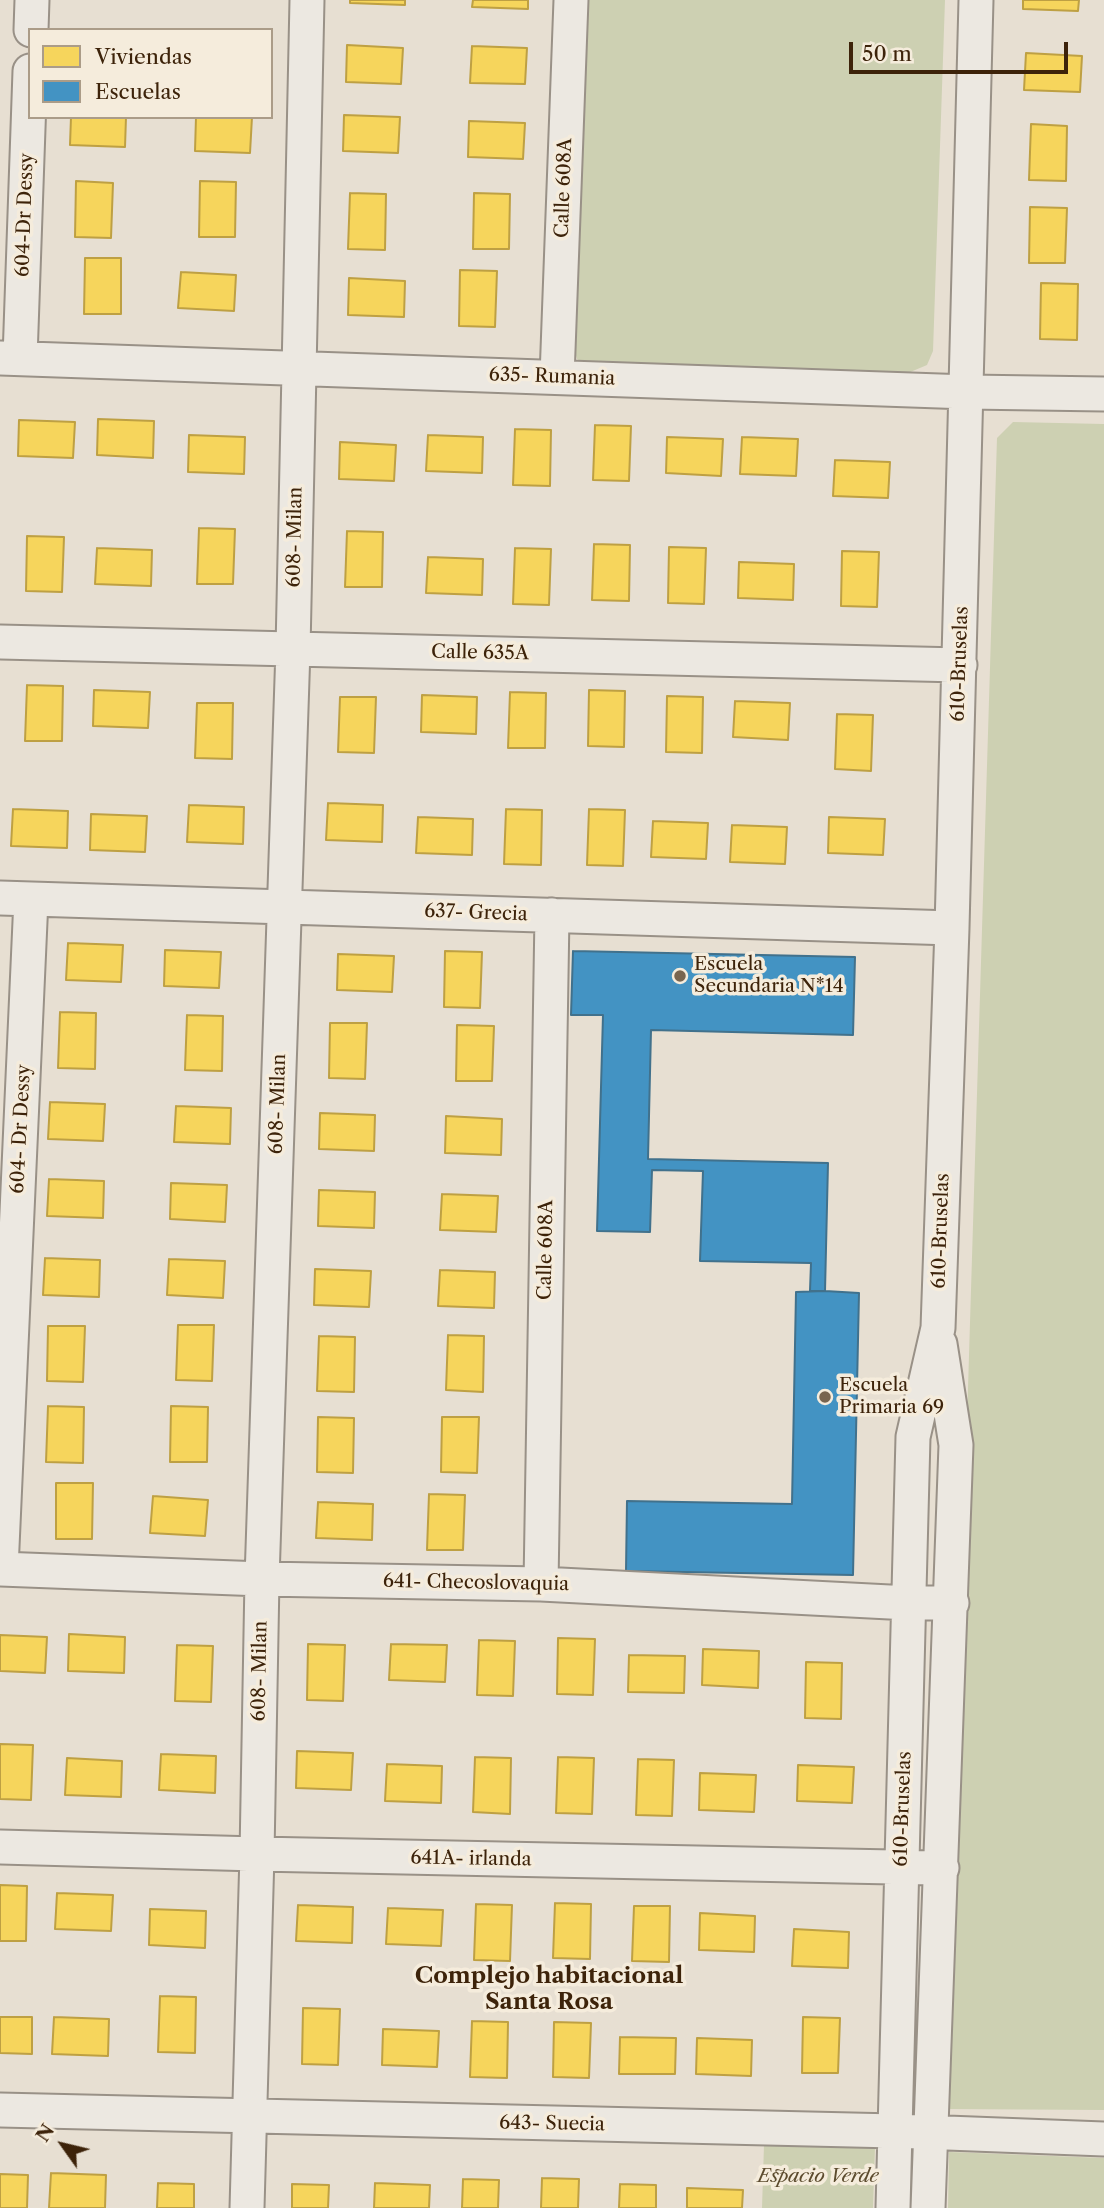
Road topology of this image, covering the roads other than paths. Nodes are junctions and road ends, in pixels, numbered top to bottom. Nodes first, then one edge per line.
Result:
1 (32, 0) edge
2 (307, 0) edge
3 (571, 0) edge
4 (976, 0) edge
5 (31, 28) edge
6 (28, 100) edge
7 (10, 358) edge
8 (298, 368) junction
9 (557, 377) junction
10 (968, 392) junction
11 (1104, 394) edge
12 (0, 642) edge
13 (293, 649) junction
14 (960, 665) junction
15 (15, 898) edge
16 (285, 906) junction
17 (552, 915) junction
18 (952, 928) junction
19 (938, 1328) junction
20 (0, 1569) edge
21 (262, 1578) junction
22 (541, 1584) junction
23 (909, 1603) junction
24 (951, 1603) junction
25 (0, 1847) edge
26 (257, 1854) junction
27 (902, 1868) junction
28 (942, 1868) junction
29 (0, 2110) edge
30 (250, 2117) junction
31 (895, 2131) junction
32 (930, 2133) junction
33 (1104, 2138) edge
34 (247, 2208) edge
35 (893, 2208) edge
36 (928, 2208) edge

1 - 5 street
2 - 8 street, 608- Milan
3 - 9 street, Calle 608A
4 - 10 street, 610-Bruselas
6 - 7 street, 604-Dr Dessy
7 - 8 street, 635- Rumania
8 - 9 street, 635- Rumania
8 - 13 street, 608- Milan
9 - 10 street, 635- Rumania
10 - 11 street, 635- Rumania
10 - 14 street, 610-Bruselas
12 - 13 street, Calle 635A
13 - 14 street, Calle 635A
13 - 16 street, 608- Milan
14 - 18 street, 610-Bruselas
15 - 16 street, 637- Grecia
15 - 20 street, 604- Dr Dessy
16 - 17 street, 637- Grecia
16 - 21 street, 608- Milan
17 - 18 street, 637- Grecia
17 - 22 street, Calle 608A
18 - 19 street, 610-Bruselas
19 - 23 street, 610-Bruselas
19 - 24 street, 610-Bruselas
20 - 21 street, 641- Checoslovaquia
21 - 22 street, 641- Checoslovaquia
21 - 26 street, 608- Milan
22 - 23 street, 641- Checoslovaquia
23 - 24 street, 641- Checoslovaquia
23 - 27 street, 610-Bruselas
24 - 28 street, 610-Bruselas
25 - 26 street, 641A- irlanda
26 - 27 street, 641A- irlanda
26 - 30 street, 608- Milan
27 - 28 street, 641A- irlanda
27 - 31 street, 610-Bruselas
28 - 32 street, 610-Bruselas
29 - 30 street, 643- Suecia
30 - 31 street, 643- Suecia
30 - 34 street, 608- Milan
31 - 32 street, 643- Suecia
31 - 35 street, 610-Bruselas
32 - 33 street, 643- Suecia
32 - 36 street, 610-Bruselas

